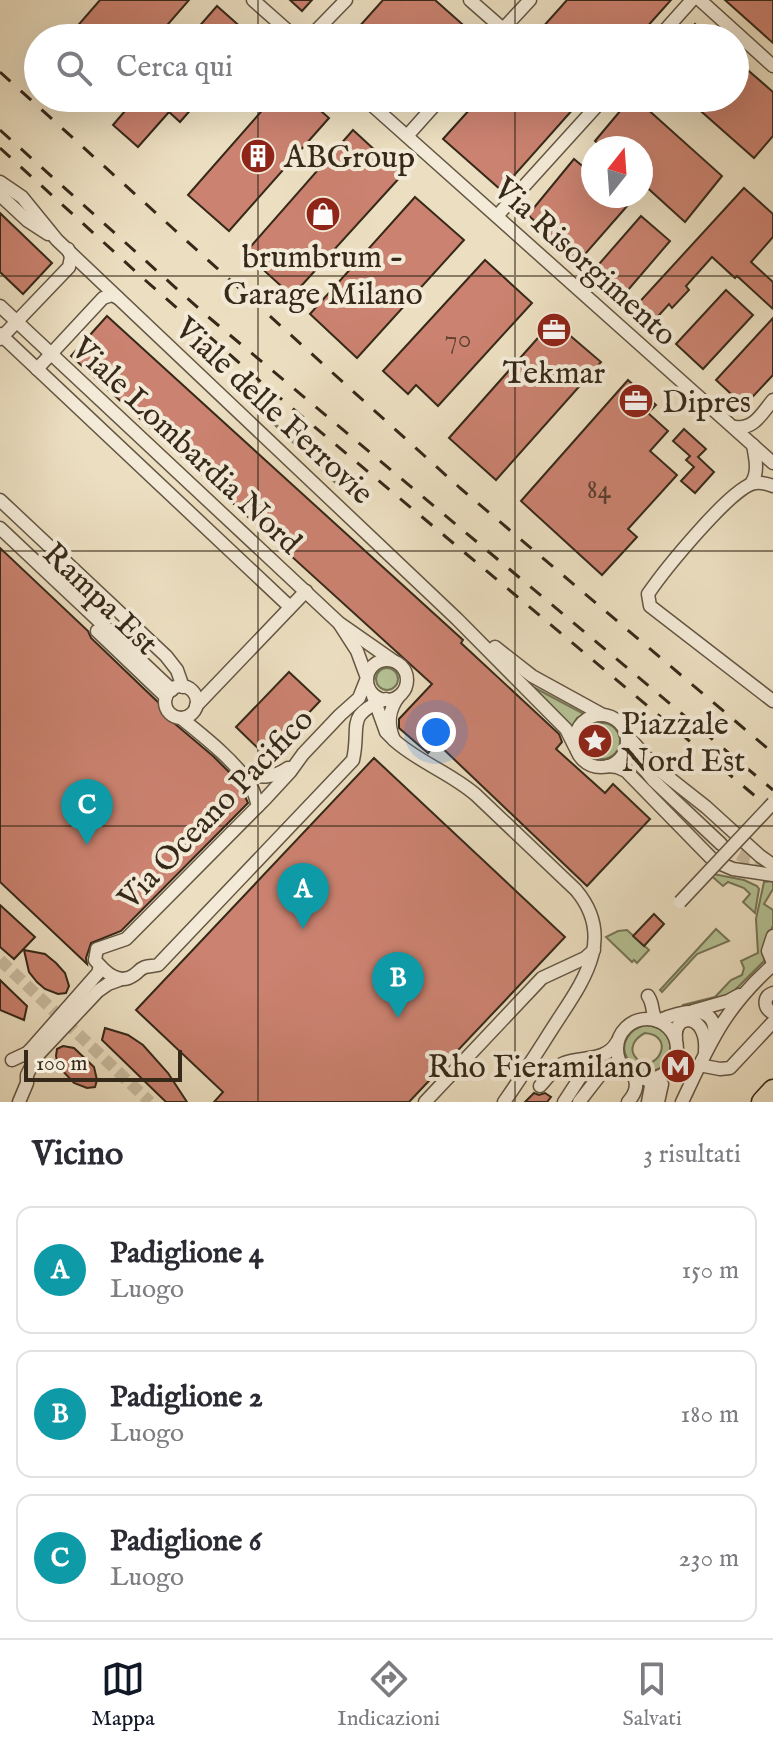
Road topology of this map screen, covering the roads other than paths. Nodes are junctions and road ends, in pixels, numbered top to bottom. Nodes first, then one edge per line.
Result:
1 (253, 0) edge
2 (346, 0) edge
3 (470, 0) edge
4 (530, 0) edge
5 (692, 0) edge
6 (700, 0) edge
7 (280, 24) edge
8 (323, 24) edge
9 (491, 24) edge
10 (509, 24) edge
11 (671, 24) edge
12 (727, 24) edge
13 (749, 44) edge
14 (773, 66) edge
15 (380, 112) edge
16 (428, 112) edge
17 (591, 112) edge
18 (407, 136) junction
19 (0, 182) edge
20 (0, 195) edge
21 (497, 216) junction
22 (57, 240) junction
23 (68, 249) junction
24 (121, 300) junction
25 (0, 306) edge
26 (17, 321) junction
27 (1, 336) edge
28 (52, 355) junction
29 (37, 369) junction
30 (773, 400) edge
31 (735, 427) junction
32 (753, 445) junction
33 (773, 463) edge
34 (752, 482) junction
35 (773, 486) edge
36 (0, 500) edge
37 (0, 528) edge
38 (0, 537) edge
39 (306, 591) junction
40 (290, 607) junction
41 (457, 619) junction
42 (339, 623) junction
43 (392, 660) junction
44 (367, 678) junction
45 (174, 691) junction
46 (402, 692) junction
47 (378, 698) junction
48 (771, 701) edge
49 (190, 712) junction
50 (603, 715) junction
51 (626, 737) junction
52 (394, 740) junction
53 (575, 747) junction
54 (295, 762) junction
55 (612, 764) junction
56 (242, 773) junction
57 (654, 781) junction
58 (773, 803) edge
59 (258, 806) junction
60 (721, 844) tunnel mouth
61 (773, 865) edge
62 (773, 875) edge
63 (680, 902) dead end
64 (773, 936) edge
65 (594, 950) junction
66 (773, 964) edge
67 (100, 966) junction
68 (119, 980) junction
69 (745, 991) junction
70 (773, 993) edge
71 (689, 1012) junction
72 (772, 1017) edge
73 (637, 1020) junction
74 (658, 1021) junction
75 (714, 1035) junction
76 (618, 1039) junction
77 (676, 1041) junction
78 (704, 1052) junction
79 (6, 1059) edge
80 (592, 1059) junction
81 (699, 1065) junction
82 (628, 1071) junction
83 (27, 1075) junction
84 (648, 1078) junction
85 (540, 1086) dead end
86 (773, 1090) edge
87 (19, 1102) edge
88 (425, 1102) edge
89 (504, 1102) edge
90 (564, 1102) edge
91 (579, 1102) edge
92 (628, 1102) edge
93 (648, 1102) edge
94 (658, 1102) edge
95 (682, 1102) edge
96 (762, 1102) edge

1 - 7 street
2 - 8 street
3 - 9 street
4 - 10 street
5 - 11 street
6 - 12 street
13 - 14 street
15 - 18 street, Via Risorgimento
16 - 18 street
17 - 21 street
18 - 21 street, Via Risorgimento
19 - 22 street, Viale delle Ferrovie
20 - 22 street, Viale delle Ferrovie
21 - 31 street, Via Risorgimento
22 - 23 street, Viale delle Ferrovie
23 - 24 street, Viale delle Ferrovie
23 - 26 street
24 - 28 street
24 - 41 street, Viale delle Ferrovie
25 - 26 street, Viale Lombardia Nord
26 - 27 street
26 - 28 street, Viale Lombardia Nord
27 - 29 street
28 - 29 street
28 - 39 street, Viale Lombardia Nord
29 - 40 street
30 - 31 street
31 - 32 street, Via Risorgimento
32 - 33 street, Via Risorgimento
32 - 34 street
34 - 35 street
34 - 48 street
36 - 45 street
37 - 45 street
38 - 45 street, Rampa Est
39 - 40 street
39 - 42 street, Viale Lombardia Nord
40 - 49 street
41 - 50 street, Viale delle Ferrovie
41 - 53 street, Viale delle Ferrovie
42 - 43 street, Viale Lombardia Nord
42 - 44 street, Viale Lombardia Nord
43 - 44 street
43 - 46 street
44 - 47 street
44 - 54 street, Via Oceano Pacifico
45 - 49 street
45 - 49 street
46 - 47 street
46 - 52 street
47 - 52 street
47 - 68 street, Via Oceano Pacifico
49 - 56 street
50 - 51 street
50 - 53 street
51 - 55 street
51 - 57 street
51 - 61 street
52 - 65 street
53 - 55 street
54 - 56 street
54 - 59 street, Via Oceano Pacifico
55 - 57 street
55 - 62 street
56 - 59 street
57 - 60 street
58 - 63 street, bridge
59 - 67 street, Via Oceano Pacifico
64 - 66 street
65 - 88 street
65 - 89 street
66 - 69 street
67 - 68 street
67 - 79 street
68 - 83 street, Via Oceano Pacifico
69 - 71 street
69 - 75 street
70 - 72 street
71 - 74 street
71 - 75 street
72 - 81 street
73 - 74 street
73 - 74 street
73 - 76 street
74 - 77 street
75 - 78 street
76 - 80 street
76 - 82 street
77 - 78 street
77 - 84 street
78 - 81 street
79 - 83 street
80 - 85 street
80 - 90 street
81 - 95 street
82 - 84 street
82 - 91 street
82 - 92 street
83 - 87 street, Via Oceano Pacifico
84 - 93 street
84 - 94 street
86 - 96 highway

